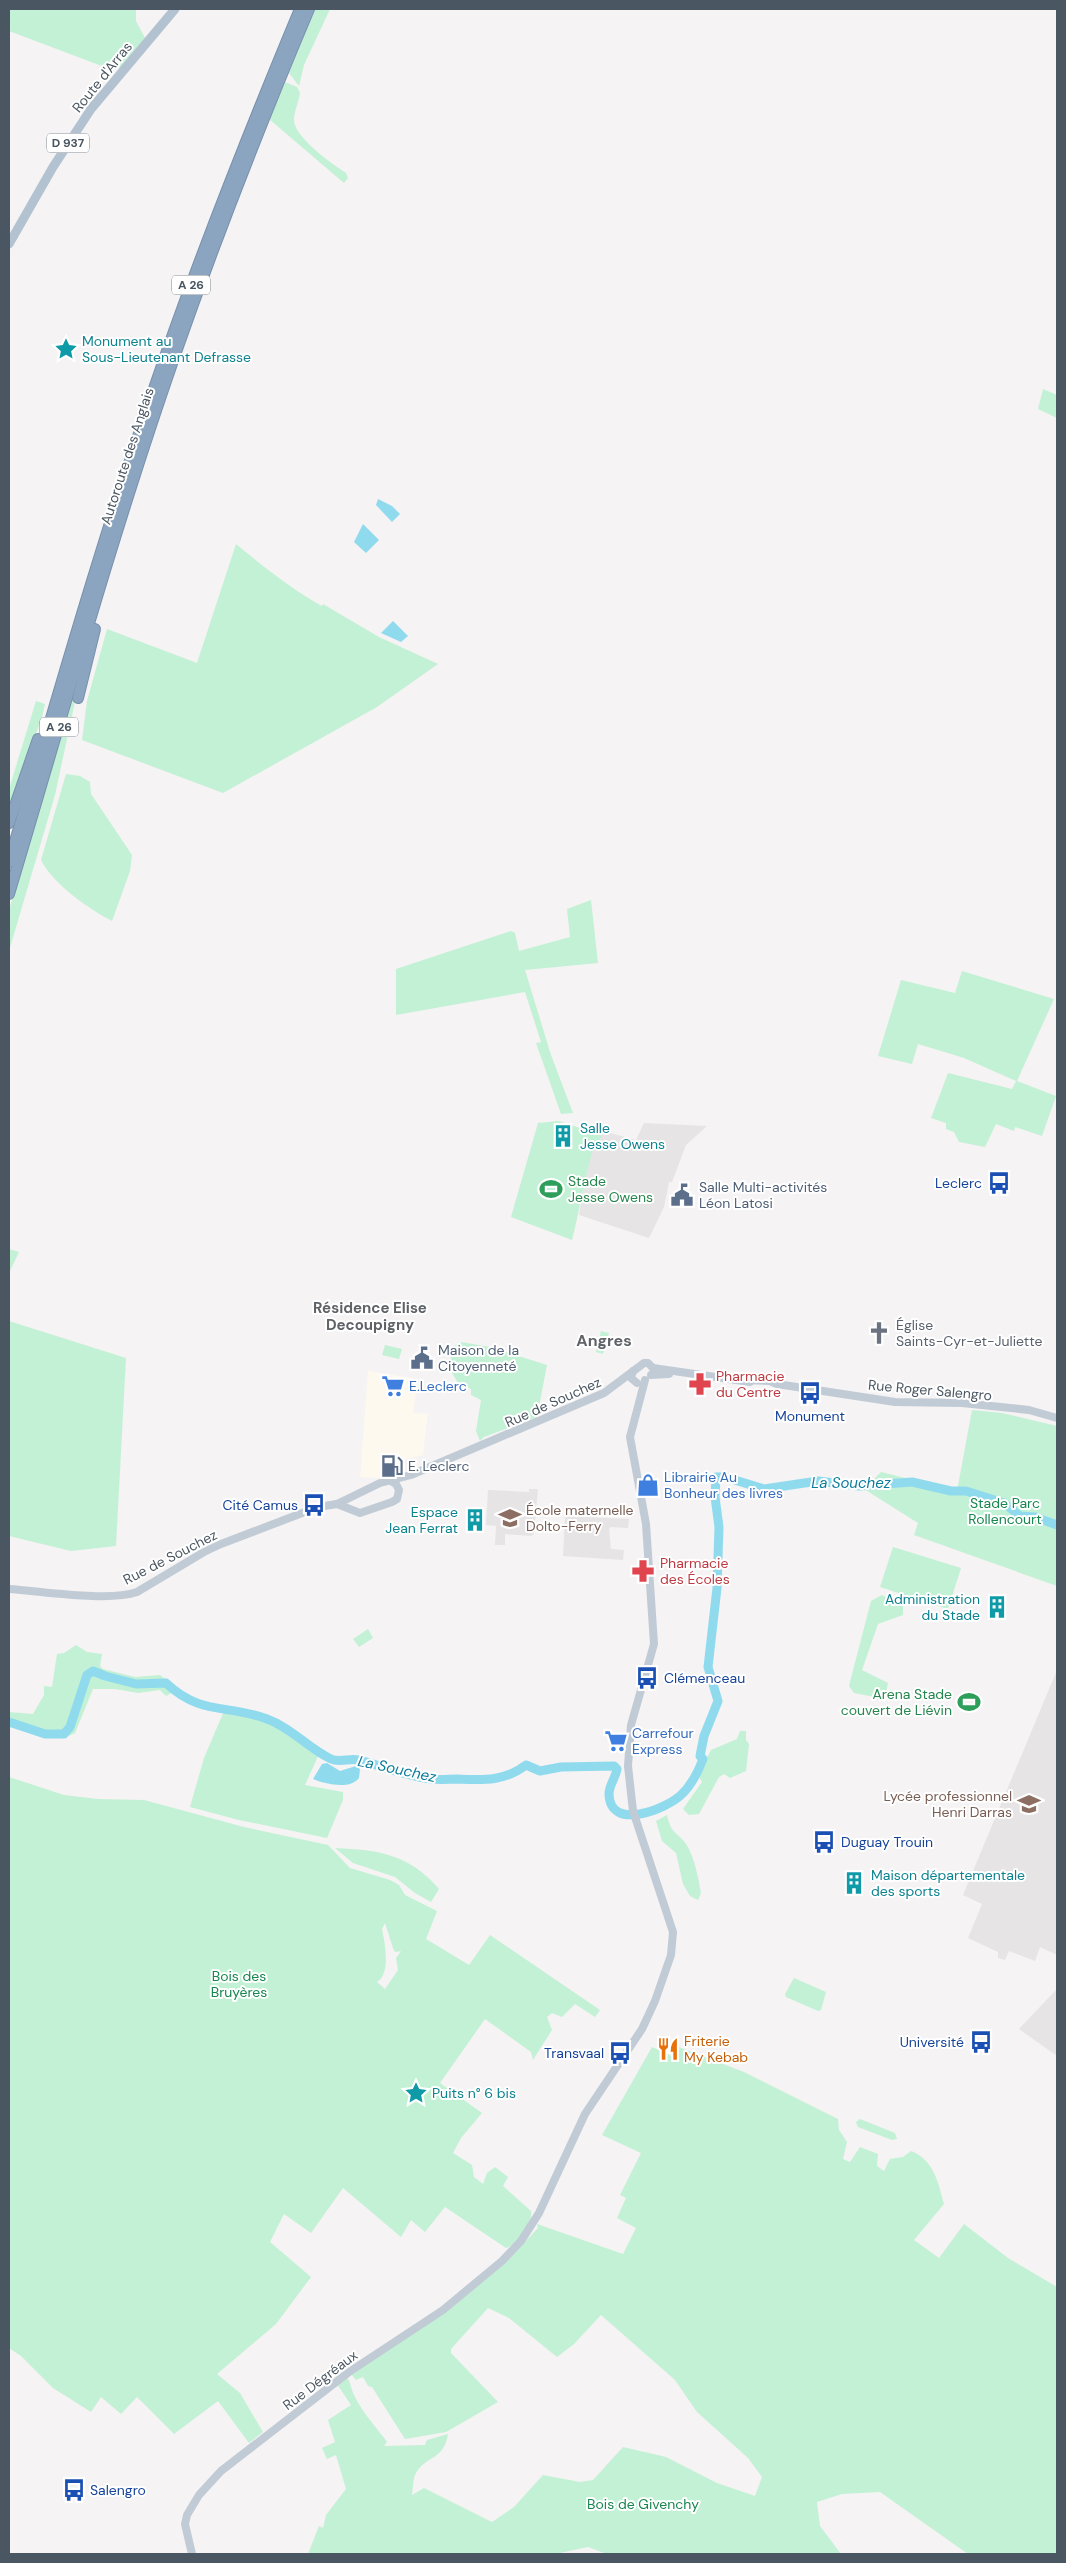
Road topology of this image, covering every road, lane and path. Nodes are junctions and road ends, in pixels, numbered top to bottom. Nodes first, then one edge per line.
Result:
1 (175, 9) edge
2 (300, 9) edge
3 (310, 9) edge
4 (9, 244) edge
5 (109, 560) junction
6 (74, 640) junction
7 (78, 698) dead end
8 (9, 823) edge
9 (9, 862) edge
10 (9, 894) edge
11 (632, 1371) junction
12 (646, 1376) junction
13 (620, 1382) junction
14 (1056, 1418) edge
15 (411, 1475) junction
16 (391, 1481) junction
17 (399, 1490) junction
18 (351, 1496) junction
19 (336, 1504) junction
20 (353, 1509) junction
21 (9, 1589) edge
22 (192, 2554) edge

1 - 4 main road, Route d'Arras / D 937
2 - 6 highway, Autoroute des Anglais / A 26
3 - 5 highway, Autoroute des Anglais / A 26
5 - 7 highway
5 - 10 highway, Autoroute des Anglais / A 26
6 - 8 highway
6 - 9 highway, Autoroute des Anglais / A 26
11 - 12 main road
11 - 12 main road
11 - 13 main road, Rue de Souchez
12 - 13 main road, Rue de Souchez
12 - 14 main road, Rue Roger Salengro
12 - 22 main road, Rue Dégréaux
13 - 15 main road, Rue de Souchez
15 - 16 main road, Rue de Souchez
15 - 17 main road, Rue de Souchez
16 - 17 main road
16 - 18 main road, Rue de Souchez
17 - 20 main road, Rue de Souchez
18 - 19 main road, Rue de Souchez
18 - 20 main road
19 - 20 main road
19 - 21 main road, Rue de Souchez

